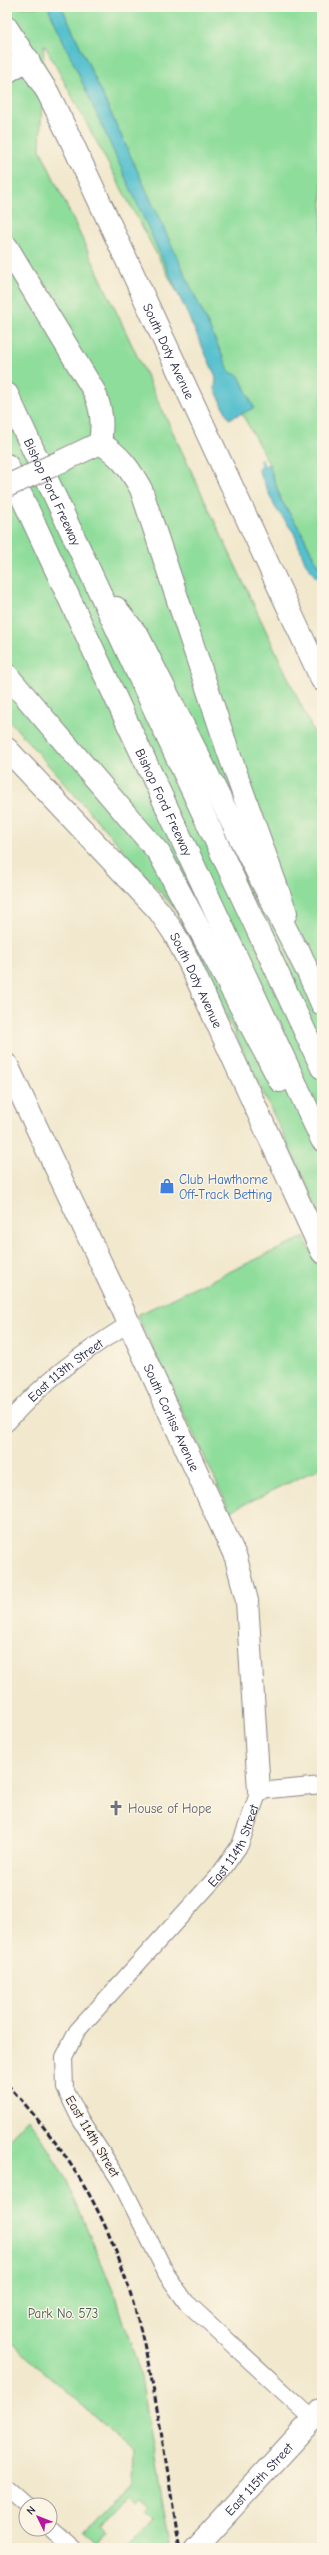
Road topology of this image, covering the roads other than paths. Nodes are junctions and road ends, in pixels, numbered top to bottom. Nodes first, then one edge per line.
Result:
1 (7, 28) edge
2 (28, 59) junction
3 (7, 72) edge
4 (7, 247) edge
5 (7, 394) edge
6 (100, 444) junction
7 (7, 465) edge
8 (7, 486) edge
9 (91, 576) junction
10 (7, 675) edge
11 (322, 680) edge
12 (7, 750) edge
13 (306, 969) junction
14 (322, 1004) edge
15 (7, 1065) edge
16 (322, 1068) edge
17 (321, 1138) edge
18 (322, 1252) edge
19 (130, 1323) junction
20 (7, 1423) edge
21 (322, 1785) edge
22 (259, 1791) junction
23 (318, 2414) edge
24 (7, 2488) edge
25 (18, 2498) edge
26 (58, 2534) edge
27 (74, 2548) edge
28 (195, 2548) edge

1 - 2 main road, South Doty Avenue
2 - 3 main road
2 - 11 main road, South Doty Avenue
4 - 6 main road
5 - 9 main road, Bishop Ford Freeway
6 - 8 main road, bridge
6 - 13 main road
7 - 17 main road, Bishop Ford Freeway
9 - 13 main road
9 - 16 main road, Bishop Ford Freeway
10 - 17 main road
12 - 18 main road, South Doty Avenue
13 - 14 main road
15 - 19 main road, South Corliss Avenue
19 - 20 street, East 113th Street
19 - 22 main road, South Corliss Avenue
21 - 22 street, East 114th Street
22 - 23 street, East 114th Street
23 - 28 main road, East 115th Street
24 - 25 street
26 - 27 street

